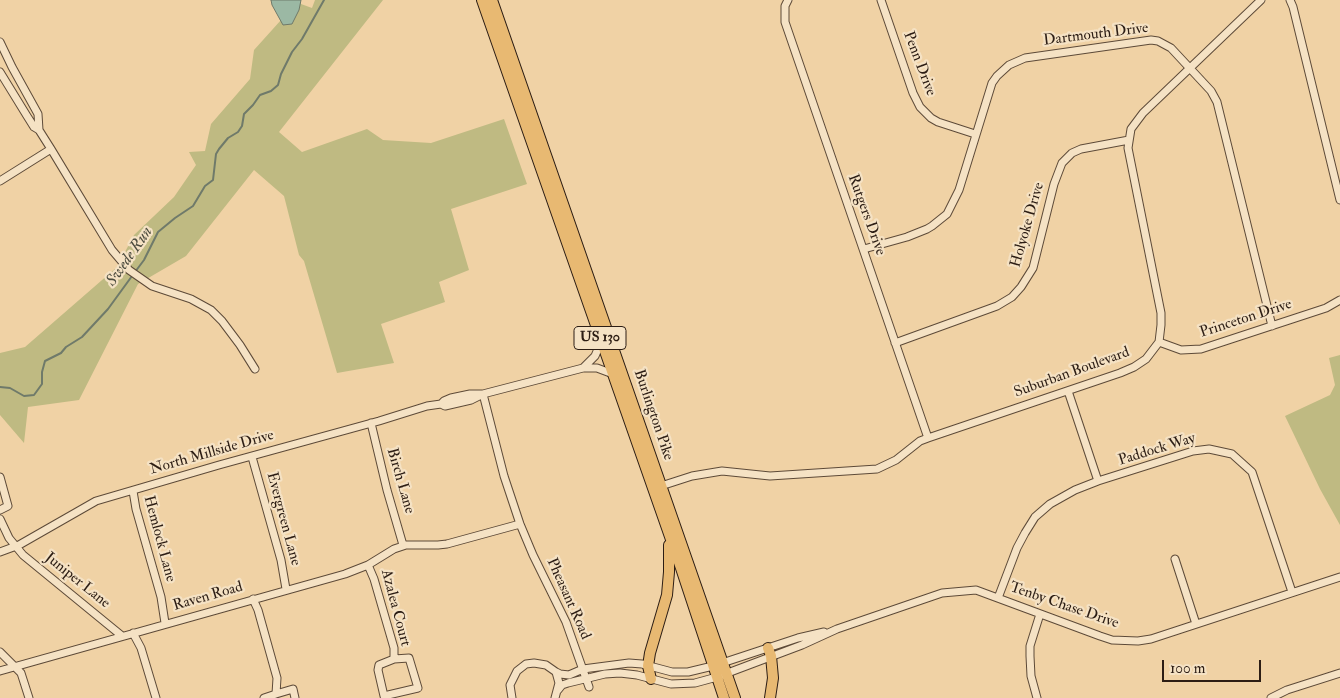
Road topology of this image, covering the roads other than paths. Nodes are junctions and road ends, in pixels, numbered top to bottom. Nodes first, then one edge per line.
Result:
1 (482, 0) edge
2 (492, 0) edge
3 (788, 0) edge
4 (881, 0) edge
5 (1261, 0) edge
6 (1290, 0) edge
7 (0, 42) edge
8 (1190, 68) junction
9 (0, 72) edge
10 (39, 130) junction
11 (975, 134) junction
12 (1129, 140) junction
13 (51, 149) junction
14 (0, 181) edge
15 (1340, 200) edge
16 (864, 250) junction
17 (1340, 300) edge
18 (1272, 326) junction
19 (602, 342) junction
20 (1159, 342) junction
21 (895, 343) junction
22 (583, 368) junction
23 (255, 369) dead end
24 (613, 374) junction
25 (1068, 391) junction
26 (483, 394) junction
27 (371, 423) junction
28 (928, 438) junction
29 (252, 457) junction
30 (0, 477) edge
31 (1098, 481) junction
32 (662, 486) junction
33 (132, 491) junction
34 (0, 510) edge
35 (0, 519) edge
36 (520, 524) junction
37 (669, 536) junction
38 (16, 546) junction
39 (403, 546) junction
40 (0, 552) edge
41 (1175, 559) dead end
42 (368, 565) junction
43 (1340, 577) edge
44 (286, 589) junction
45 (1292, 592) junction
46 (253, 598) junction
47 (998, 598) junction
48 (1040, 614) junction
49 (165, 624) junction
50 (1196, 624) junction
51 (133, 633) junction
52 (122, 636) junction
53 (0, 652) edge
54 (770, 652) junction
55 (394, 659) junction
56 (718, 665) junction
57 (16, 666) junction
58 (648, 666) junction
59 (583, 669) junction
60 (0, 671) edge
61 (556, 672) junction
62 (1340, 673) edge
63 (722, 675) junction
64 (586, 678) junction
65 (651, 680) junction
66 (589, 687) dead end
67 (558, 690) junction
68 (276, 694) junction
69 (29, 698) edge
70 (156, 698) edge
71 (264, 698) edge
72 (295, 698) edge
73 (512, 698) edge
74 (555, 698) edge
75 (724, 698) edge
76 (735, 698) edge
77 (770, 698) edge
78 (1037, 698) edge
79 (1270, 698) edge

1 - 19 highway, Burlington Pike / US 130
2 - 32 highway, Burlington Pike / US 130
3 - 16 street, Rutgers Drive
4 - 11 street, Penn Drive
5 - 8 street
6 - 15 street
7 - 10 street
8 - 11 street, Dartmouth Drive
8 - 12 street
8 - 18 street, Dartmouth Drive
9 - 10 street
10 - 13 street
11 - 16 street, Dartmouth Drive
12 - 20 street
12 - 21 street, Holyoke Drive
13 - 14 street
13 - 23 street
16 - 21 street, Rutgers Drive
17 - 18 street, Princeton Drive
18 - 20 street, Princeton Drive
19 - 22 street
19 - 24 highway, Burlington Pike / US 130
20 - 25 street, Suburban Boulevard
21 - 28 street, Rutgers Drive
22 - 24 street, North Millside Drive
22 - 26 street, North Millside Drive
24 - 37 highway, Burlington Pike / US 130
25 - 28 street, Suburban Boulevard
25 - 31 street
26 - 27 street, North Millside Drive
26 - 36 street, Pheasant Road
27 - 29 street, North Millside Drive
27 - 39 street, Birch Lane
28 - 32 street, Suburban Boulevard
29 - 33 street, North Millside Drive
29 - 44 street, Evergreen Lane
30 - 34 street
31 - 45 street, Paddock Way
31 - 47 street, Paddock Way
32 - 56 highway, Burlington Pike / US 130
33 - 38 street, North Millside Drive
33 - 49 street, Hemlock Lane
35 - 38 street, Juniper Lane
36 - 39 street
36 - 59 street, Pheasant Road
37 - 56 highway, Burlington Pike / US 130
37 - 58 highway
38 - 40 street, North Millside Drive
38 - 52 street, Juniper Lane
39 - 42 street, Raven Road
41 - 50 street
42 - 44 street, Raven Road
42 - 55 street, Azalea Court
43 - 45 street, Tenby Chase Drive
44 - 46 street, Raven Road
45 - 50 street, Tenby Chase Drive
46 - 49 street, Raven Road
46 - 68 street
47 - 48 street, Tenby Chase Drive
47 - 54 street, Tenby Chase Drive
48 - 50 street, Tenby Chase Drive
48 - 78 street
49 - 51 street, Raven Road
51 - 52 street, Raven Road
51 - 70 street
52 - 57 street, Raven Road
53 - 57 street
54 - 56 street, Tenby Chase Drive
54 - 63 street, Tenby Chase Drive
54 - 77 highway
55 - 55 street, Azalea Court
56 - 58 street, Tenby Chase Drive
56 - 63 highway, Burlington Pike / US 130
57 - 60 street, Raven Road
57 - 69 street
58 - 59 street, Tenby Chase Drive
58 - 65 highway
59 - 61 street, Tenby Chase Drive
59 - 64 street, Pheasant Road
61 - 67 street
61 - 73 street
62 - 79 street
63 - 65 street, Tenby Chase Drive
63 - 75 highway, Burlington Pike / US 130
63 - 76 highway, Burlington Pike / US 130
64 - 65 street, Tenby Chase Drive
64 - 66 street, Pheasant Road
64 - 67 street, Tenby Chase Drive
67 - 74 street
68 - 71 street
68 - 72 street

